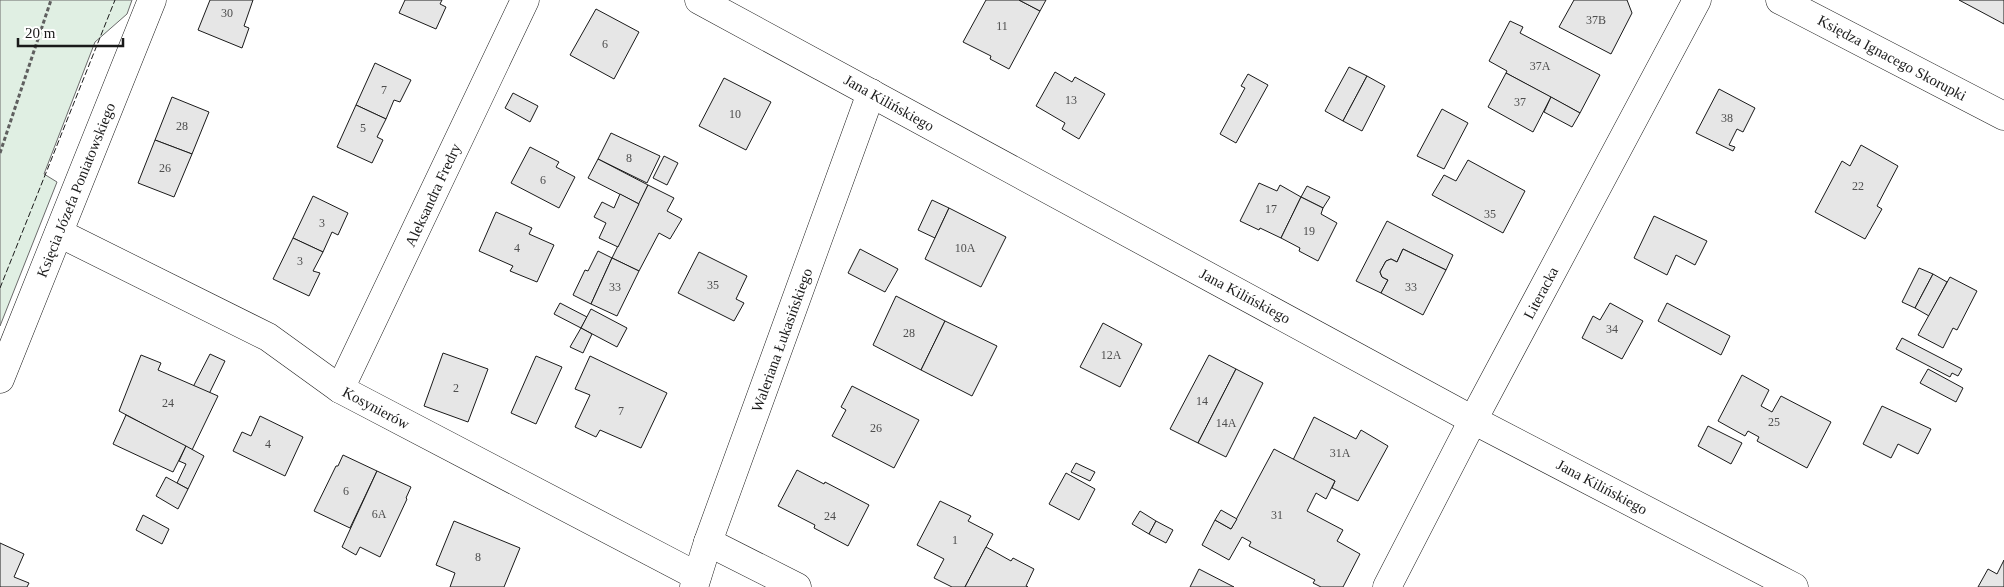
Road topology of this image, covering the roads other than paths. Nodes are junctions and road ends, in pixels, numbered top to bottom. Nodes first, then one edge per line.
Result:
1 (152, 0) edge
2 (525, 0) edge
3 (699, 0) edge
4 (1697, 0) edge
5 (1780, 0) edge
6 (871, 94) junction
7 (2004, 116) edge
8 (59, 233) junction
9 (0, 379) edge
10 (340, 389) junction
11 (1473, 420) junction
12 (708, 542) junction
13 (696, 582) edge
14 (797, 587) edge
15 (1386, 587) edge
16 (1794, 587) edge

1 - 8 street, Księcia Józefa Poniatowskiego
2 - 10 street, Aleksandra Fredry
3 - 6 street, Jana Kilińskiego
4 - 11 street, Literacka
5 - 7 street, Księdza Ignacego Skorupki
6 - 11 street, Jana Kilińskiego
6 - 12 street, Waleriana Łukasińskiego
8 - 9 street, Księcia Józefa Poniatowskiego
8 - 10 street, Kosynierów
10 - 13 street, Kosynierów
11 - 15 street, Literacka
11 - 16 street, Jana Kilińskiego
12 - 13 street, Waleriana Łukasińskiego
12 - 14 street

